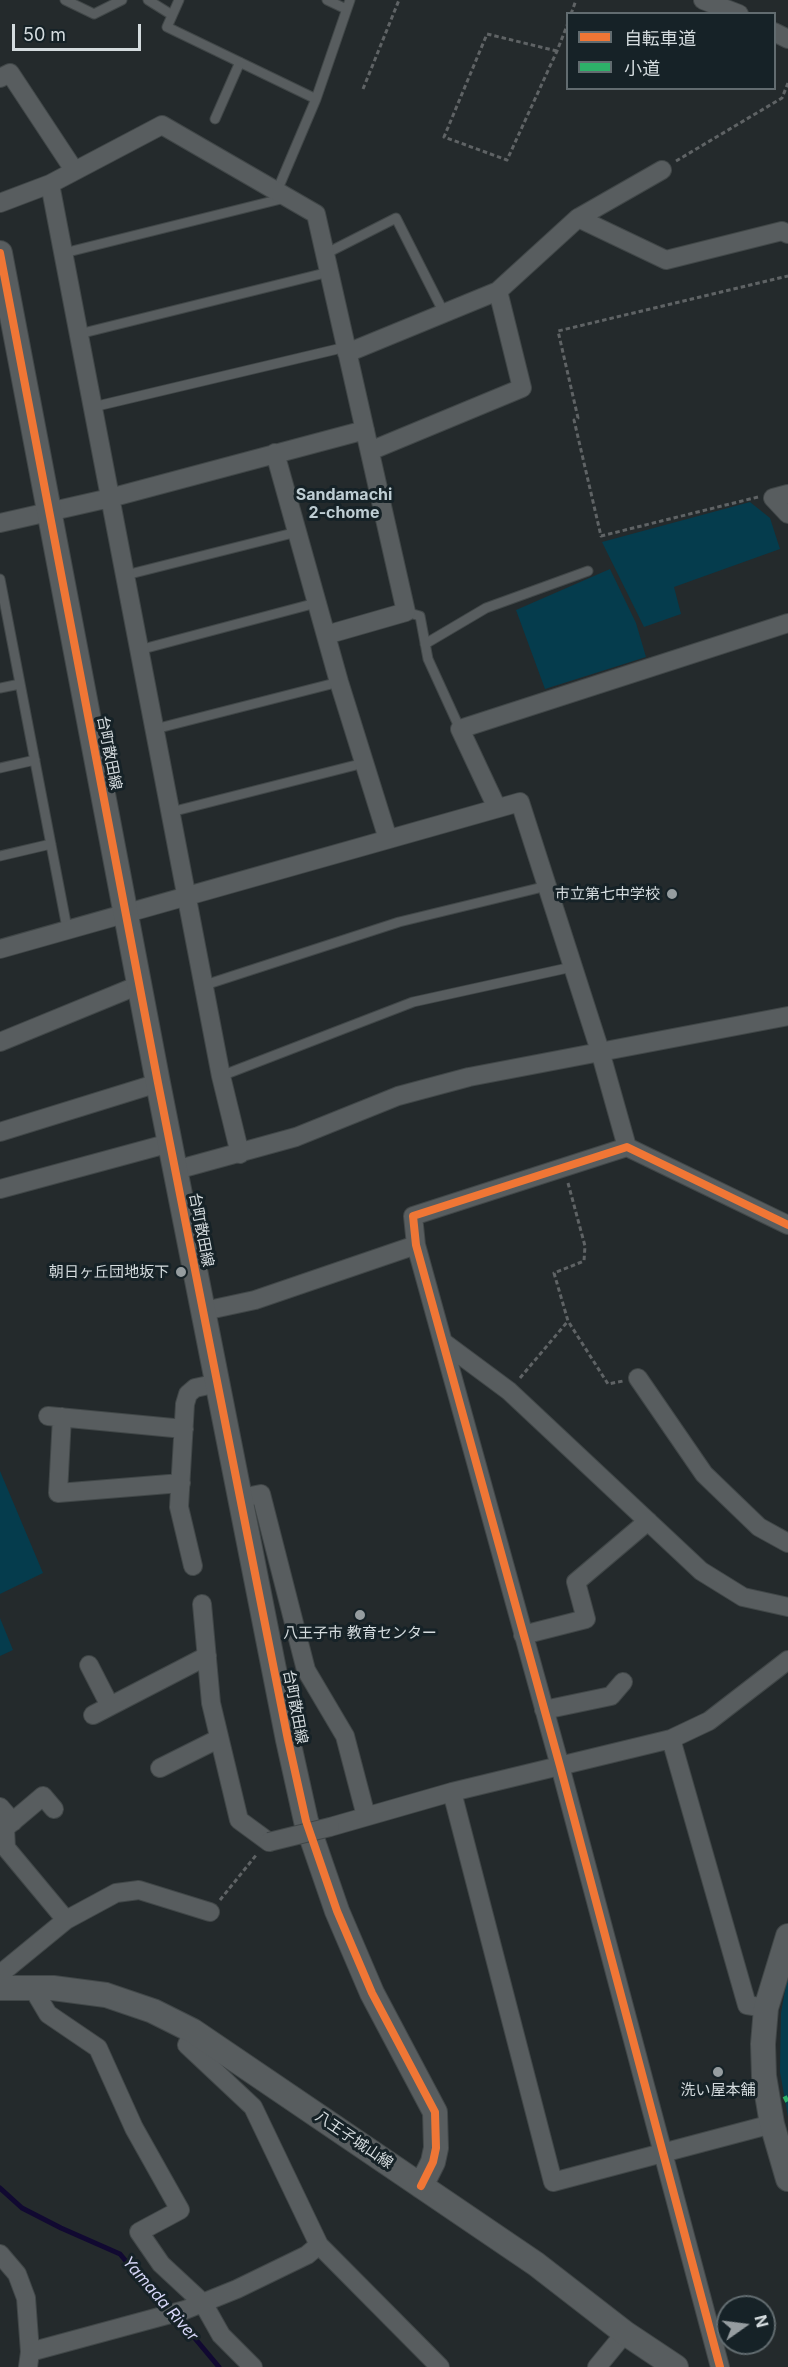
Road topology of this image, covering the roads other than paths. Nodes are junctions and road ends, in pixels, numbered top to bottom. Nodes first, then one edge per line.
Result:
1 (65, 0) edge
2 (122, 0) edge
3 (148, 0) edge
4 (179, 0) edge
5 (327, 0) edge
6 (703, 0) edge
7 (348, 4) edge
8 (733, 7) edge
9 (172, 15) junction
10 (240, 62) junction
11 (0, 78) edge
12 (315, 99) junction
13 (215, 119) dead end
14 (74, 170) junction
15 (662, 170) road end
16 (50, 184) junction
17 (283, 194) junction
18 (0, 203) edge
19 (578, 218) junction
20 (788, 234) edge
21 (0, 253) edge
22 (64, 253) junction
23 (327, 263) junction
24 (498, 291) junction
25 (444, 313) junction
26 (79, 334) junction
27 (347, 350) junction
28 (93, 407) junction
29 (365, 430) junction
30 (370, 451) junction
31 (275, 453) junction
32 (781, 496) edge
33 (110, 498) junction
34 (50, 512) junction
35 (788, 514) edge
36 (0, 523) edge
37 (297, 532) junction
38 (588, 571) dead end
39 (126, 575) junction
40 (0, 579) edge
41 (316, 603) junction
42 (3, 606) edge
43 (406, 612) junction
44 (788, 623) edge
45 (326, 635) junction
46 (425, 644) junction
47 (139, 650) junction
48 (339, 682) junction
49 (20, 684) junction
50 (0, 688) edge
51 (155, 729) junction
52 (460, 729) junction
53 (35, 760) junction
54 (364, 763) junction
55 (0, 768) edge
56 (497, 808) junction
57 (171, 812) junction
58 (388, 839) junction
59 (51, 844) junction
60 (0, 856) edge
61 (547, 886) junction
62 (187, 895) junction
63 (126, 913) junction
64 (67, 928) junction
65 (0, 948) edge
66 (572, 967) junction
67 (139, 985) junction
68 (205, 985) junction
69 (788, 1016) edge
70 (0, 1042) edge
71 (600, 1051) junction
72 (221, 1076) junction
73 (158, 1083) junction
74 (0, 1132) edge
75 (170, 1143) junction
76 (627, 1147) junction
77 (240, 1154) junction
78 (176, 1170) junction
79 (0, 1189) edge
80 (788, 1225) edge
81 (416, 1245) junction
82 (204, 1311) junction
83 (443, 1342) junction
84 (638, 1378) road end
85 (218, 1383) junction
86 (183, 1429) junction
87 (181, 1483) junction
88 (241, 1498) junction
89 (648, 1521) junction
90 (788, 1543) edge
91 (193, 1566) dead end
92 (202, 1604) dead end
93 (788, 1607) edge
94 (523, 1635) junction
95 (207, 1656) junction
96 (788, 1660) edge
97 (89, 1665) dead end
98 (623, 1682) dead end
99 (110, 1706) junction
100 (544, 1710) junction
101 (93, 1715) dead end
102 (218, 1739) junction
103 (671, 1739) junction
104 (560, 1766) junction
105 (160, 1767) dead end
106 (452, 1792) junction
107 (0, 1807) edge
108 (54, 1809) dead end
109 (366, 1816) junction
110 (13, 1821) junction
111 (210, 1912) road end
112 (66, 1920) junction
113 (788, 1936) edge
114 (0, 1987) edge
115 (32, 1987) junction
116 (766, 2008) junction
117 (193, 2031) junction
118 (772, 2124) junction
119 (663, 2154) junction
120 (788, 2179) edge
121 (421, 2186) junction
122 (319, 2246) junction
123 (0, 2254) edge
124 (203, 2303) junction
125 (625, 2332) junction
126 (29, 2359) edge
127 (253, 2367) edge
128 (440, 2367) edge
129 (597, 2367) edge
130 (676, 2367) edge
131 (720, 2367) edge

1 - 2 lane
3 - 9 lane
4 - 9 lane
5 - 7 lane
6 - 8 street
7 - 12 lane
9 - 10 lane
10 - 12 lane
10 - 13 lane
11 - 14 street
12 - 17 lane
14 - 16 street
14 - 17 street
15 - 19 street
16 - 18 street
16 - 22 street
17 - 22 lane
17 - 23 street
19 - 20 street
19 - 24 street
21 - 34 street, 台町散田線
22 - 26 street
23 - 25 lane
23 - 26 lane
23 - 27 street
24 - 25 street
24 - 30 street
25 - 27 street
26 - 28 street
27 - 28 lane
27 - 29 street
28 - 33 street
29 - 30 street
29 - 31 street
30 - 43 street
31 - 33 street
31 - 37 street
32 - 35 street
33 - 34 street
33 - 39 street
34 - 36 street
34 - 63 street, 台町散田線
37 - 39 lane
37 - 41 street
38 - 46 lane
39 - 47 street
40 - 42 lane
41 - 45 street
41 - 47 lane
42 - 49 lane
43 - 45 street
43 - 46 lane
44 - 52 street
45 - 48 street
46 - 52 lane
47 - 51 street
48 - 51 lane
48 - 54 street
49 - 50 lane
49 - 53 lane
51 - 57 street
52 - 56 street
53 - 55 lane
53 - 59 lane
54 - 57 lane
54 - 58 street
56 - 58 street
56 - 61 street
57 - 62 street
58 - 62 street
59 - 60 lane
59 - 64 lane
61 - 66 street
61 - 68 lane
62 - 63 street
62 - 68 street
63 - 64 street
63 - 67 street, 台町散田線
64 - 65 street
66 - 71 street
66 - 72 lane
67 - 70 street
67 - 73 street, 台町散田線
68 - 72 street
69 - 71 street
71 - 76 street
71 - 77 street
72 - 77 street
73 - 74 street
73 - 75 street, 台町散田線
75 - 78 street, 台町散田線
75 - 79 street
76 - 80 street
76 - 81 street
77 - 78 street
78 - 82 street, 台町散田線
81 - 82 street
81 - 83 street
82 - 85 street, 台町散田線
83 - 89 street
83 - 94 street
84 - 90 street
85 - 86 street
85 - 88 street, 台町散田線
86 - 87 street
86 - 87 street
87 - 91 street
88 - 109 street
88 - 121 street, 台町散田線
89 - 93 street
89 - 94 street
92 - 95 street
94 - 100 street
95 - 99 street
95 - 102 street
96 - 103 street
97 - 99 street
98 - 100 street
99 - 101 street
100 - 104 street
102 - 105 street
102 - 109 street, bridge
103 - 104 street
103 - 116 street
104 - 106 street
104 - 119 street
106 - 109 street
106 - 119 street
107 - 110 street
108 - 110 street
110 - 112 street
111 - 112 street
112 - 114 street
113 - 116 street
114 - 115 street, 八王子城山線
115 - 117 street, 八王子城山線
115 - 124 street
116 - 118 street
117 - 121 street, 八王子城山線
117 - 122 street
118 - 119 street
118 - 120 street
119 - 131 street
121 - 125 street, 八王子城山線
122 - 124 street
122 - 128 street
123 - 126 street
124 - 126 street
124 - 127 street
125 - 129 street
125 - 130 street, 八王子城山線

